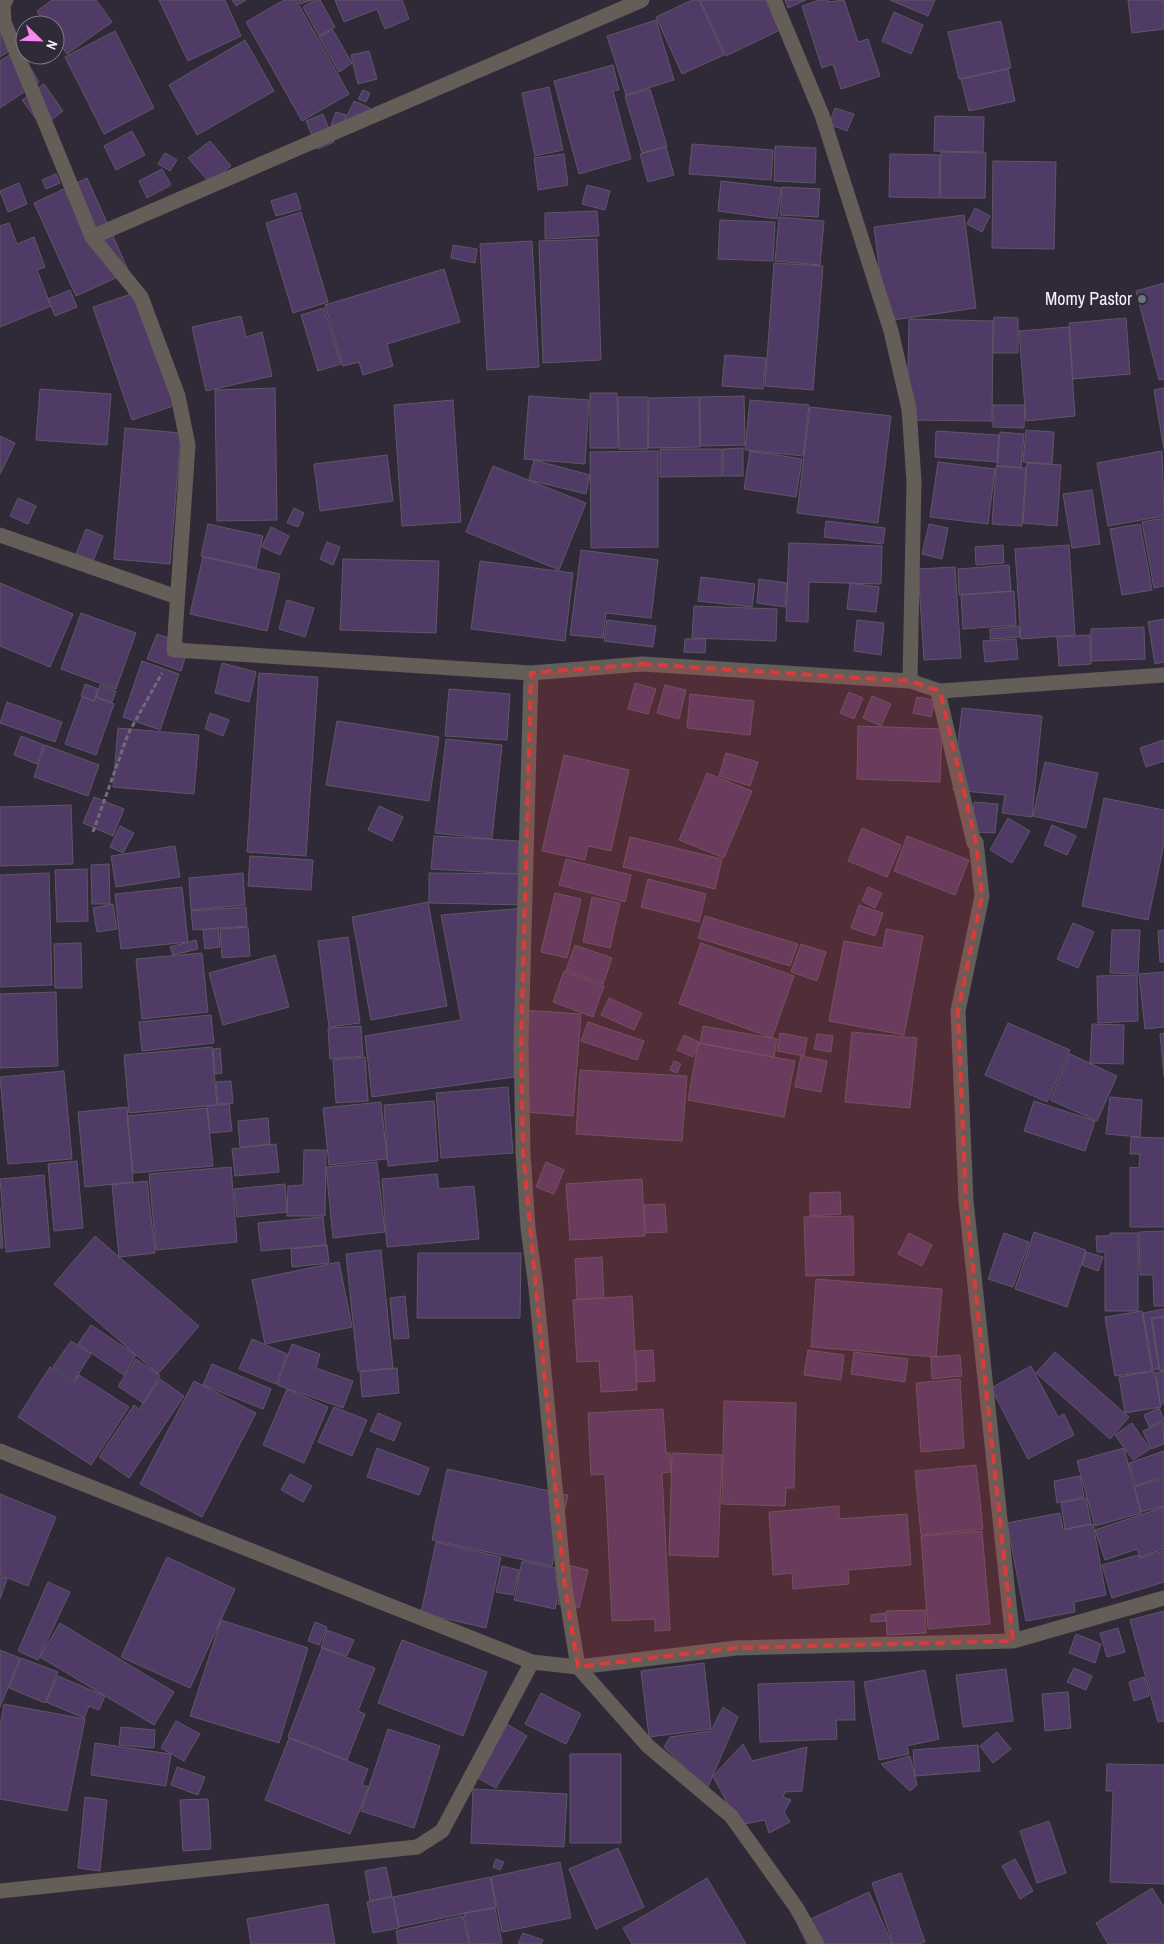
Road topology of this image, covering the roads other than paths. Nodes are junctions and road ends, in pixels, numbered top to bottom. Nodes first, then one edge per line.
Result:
1 (6, 0) edge
2 (642, 0) edge
3 (774, 0) edge
4 (92, 237) junction
5 (0, 535) edge
6 (177, 597) junction
7 (531, 673) junction
8 (1164, 675) edge
9 (910, 681) junction
10 (940, 691) junction
11 (0, 1451) edge
12 (1164, 1598) edge
13 (1013, 1641) junction
14 (532, 1662) junction
15 (578, 1667) junction
16 (0, 1891) edge
17 (817, 1944) edge

1 - 4 street
2 - 4 street
3 - 9 street
4 - 6 street
5 - 6 street
6 - 7 street
7 - 9 street
7 - 15 street
8 - 10 street
9 - 10 street
10 - 13 street
11 - 14 street
12 - 13 street
13 - 15 street
14 - 15 street
14 - 16 street
15 - 17 street

